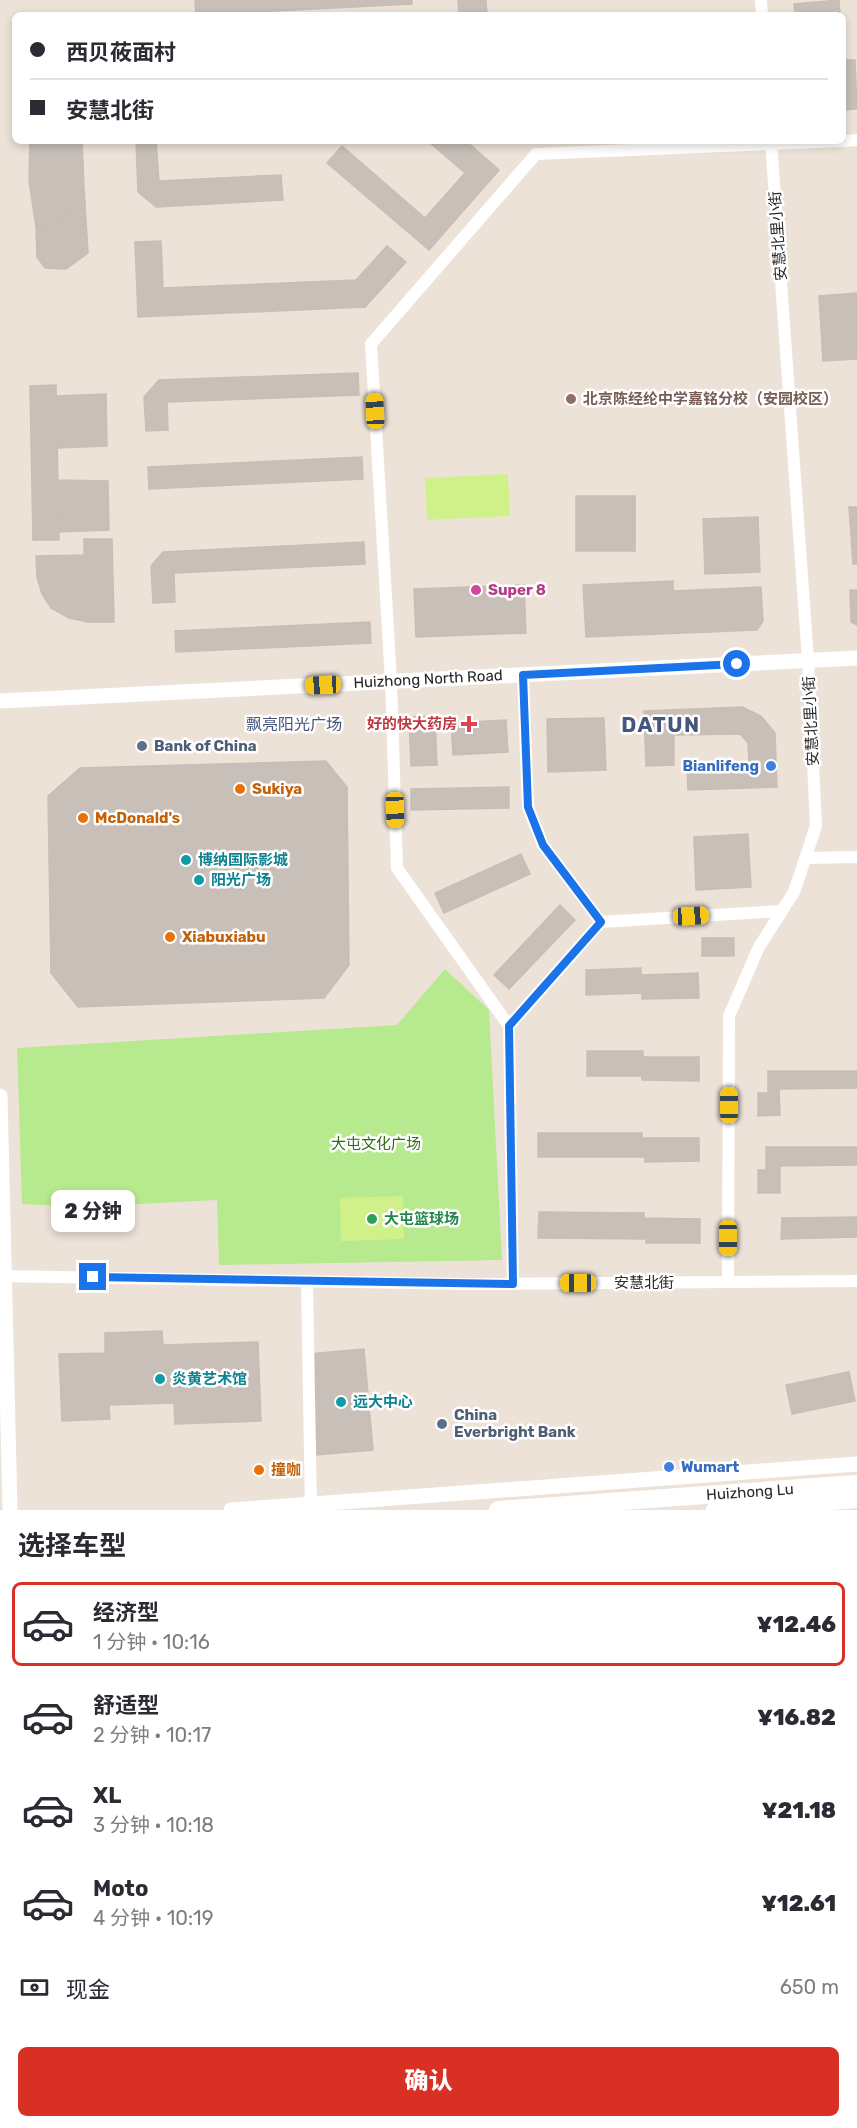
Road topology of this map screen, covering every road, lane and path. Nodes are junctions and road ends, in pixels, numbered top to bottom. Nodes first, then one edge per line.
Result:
1 (750, 144) edge
2 (771, 144) edge
3 (857, 658) edge
4 (808, 660) junction
5 (523, 675) junction
6 (392, 681) junction
7 (0, 701) edge
8 (857, 857) edge
9 (805, 858) junction
10 (782, 911) junction
11 (601, 922) junction
12 (509, 1026) junction
13 (0, 1096) edge
14 (2, 1276) edge
15 (307, 1281) junction
16 (857, 1281) edge
17 (728, 1282) junction
18 (513, 1284) junction
19 (857, 1464) edge
20 (857, 1484) edge
21 (857, 1499) edge
22 (311, 1507) edge
23 (10, 1510) edge
24 (231, 1510) edge
25 (498, 1510) edge
26 (715, 1510) edge

1 - 6 street
2 - 4 street, 安慧北里小街
3 - 4 street, Huizhong North Road
4 - 5 street, Huizhong North Road
4 - 9 street, 安慧北里小街
5 - 6 street, Huizhong North Road
5 - 11 street
6 - 7 street, Huizhong North Road
6 - 12 street
8 - 9 street
9 - 10 street, 安慧北里小街
10 - 11 street
10 - 17 street, 安慧北里小街
11 - 12 street
12 - 18 street
13 - 14 street
14 - 15 street, 安慧北街
14 - 23 street
15 - 18 street, 安慧北街
15 - 22 street
16 - 17 street, 安慧北街
17 - 18 street, 安慧北街
19 - 22 street
20 - 25 main road, Huizhong Lu
21 - 26 main road, Huizhong Lu
22 - 24 street

